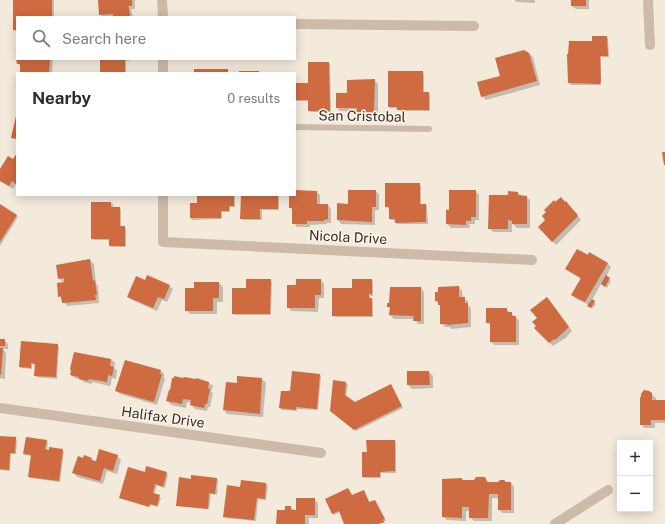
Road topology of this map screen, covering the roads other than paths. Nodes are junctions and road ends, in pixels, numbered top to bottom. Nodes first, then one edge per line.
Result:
1 (162, 0) edge
2 (648, 0) edge
3 (163, 16) edge
4 (296, 24) edge
5 (474, 26) dead end
6 (650, 45) dead end
7 (163, 60) edge
8 (163, 72) edge
9 (296, 127) edge
10 (429, 129) dead end
11 (163, 196) edge
12 (532, 260) dead end
13 (0, 408) edge
14 (321, 453) dead end
15 (608, 490) dead end
16 (555, 524) edge

1 - 3 street
2 - 6 street
4 - 5 street
7 - 8 street
9 - 10 lane, San Cristobal
11 - 12 street, Nicola Drive
13 - 14 street, Halifax Drive
15 - 16 street

